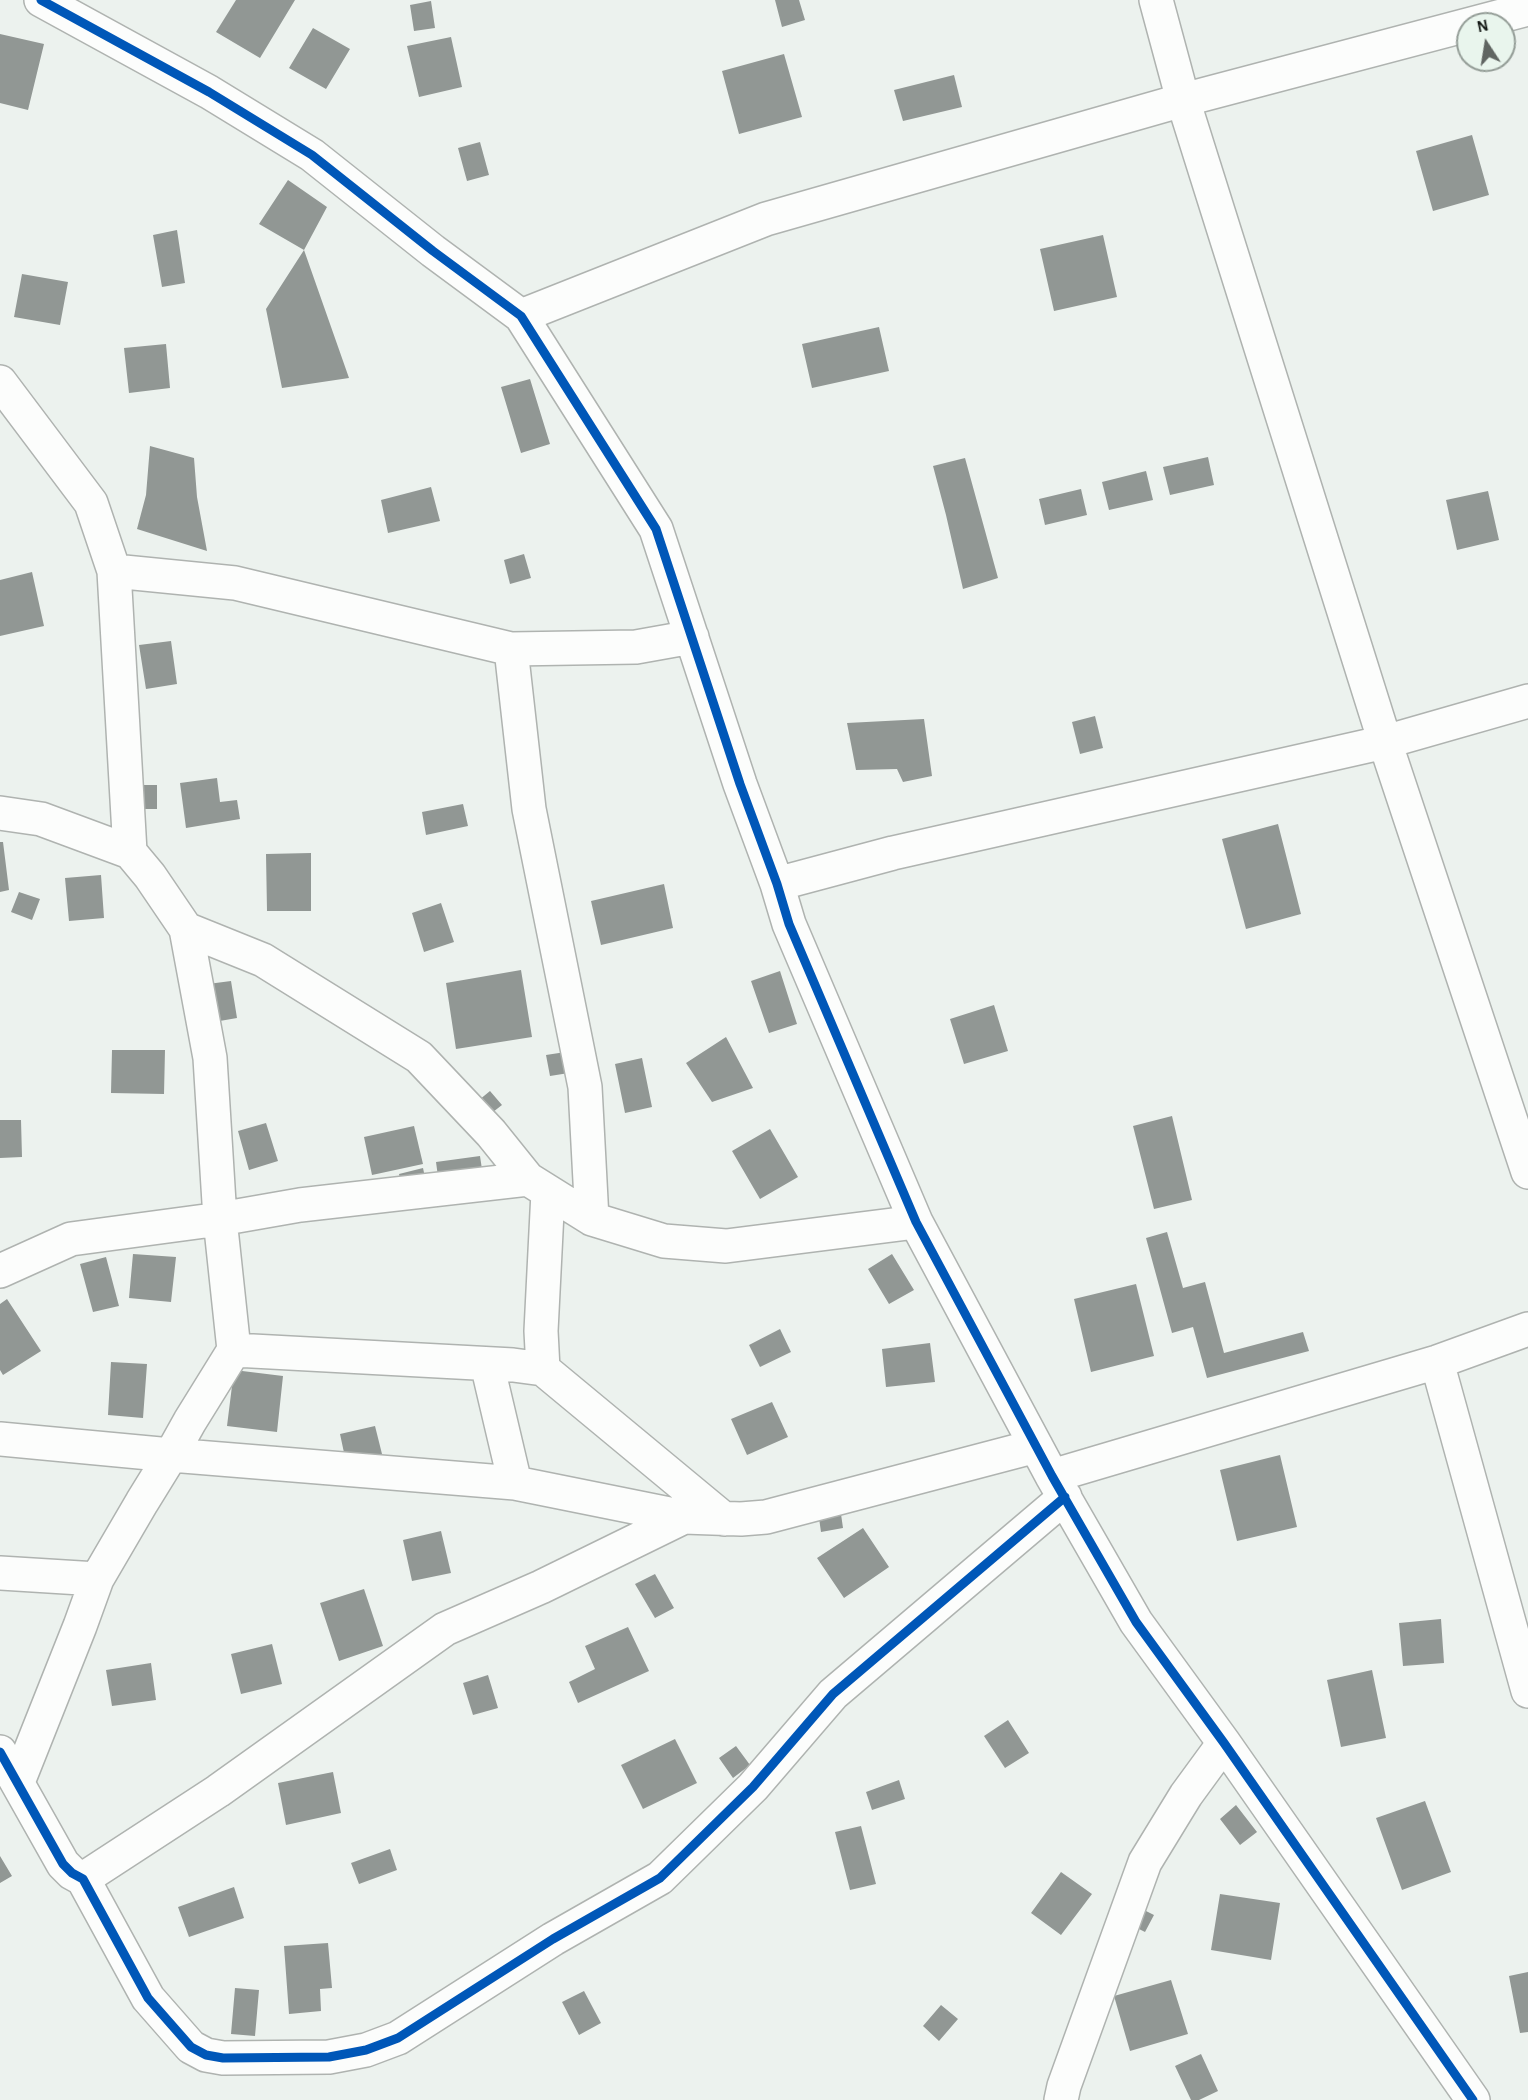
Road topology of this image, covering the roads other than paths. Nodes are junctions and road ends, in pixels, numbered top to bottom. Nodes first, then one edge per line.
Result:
1 (41, 0) edge
2 (1156, 0) edge
3 (1528, 9) edge
4 (1183, 100) junction
5 (521, 316) junction
6 (0, 381) edge
7 (114, 571) junction
8 (692, 638) junction
9 (512, 649) junction
10 (1528, 701) edge
11 (1385, 742) junction
12 (0, 813) edge
13 (130, 852) junction
14 (777, 884) junction
15 (186, 929) junction
16 (1528, 1172) edge
17 (538, 1186) junction
18 (220, 1219) junction
19 (591, 1219) junction
20 (916, 1221) junction
21 (0, 1271) edge
22 (1528, 1329) edge
23 (234, 1350) junction
24 (1437, 1362) junction
25 (487, 1364) junction
26 (543, 1369) junction
27 (0, 1439) edge
28 (1036, 1446) junction
29 (171, 1455) junction
30 (515, 1483) junction
31 (1059, 1487) junction
32 (684, 1517) junction
33 (724, 1519) junction
34 (0, 1573) edge
35 (97, 1579) junction
36 (1528, 1692) edge
37 (1224, 1743) junction
38 (0, 1752) edge
39 (18, 1782) junction
40 (83, 1879) junction
41 (1060, 2100) edge
42 (1473, 2100) edge

1 - 5 street
2 - 4 street
3 - 4 street
4 - 5 street
4 - 11 street
5 - 8 street
6 - 7 street
7 - 9 street
7 - 13 street
8 - 9 street
8 - 14 street
9 - 19 street
10 - 11 street
11 - 14 street
11 - 16 street
12 - 13 street
13 - 15 street
14 - 20 street
15 - 17 street
15 - 18 street
17 - 18 street
17 - 19 street
17 - 26 street
18 - 21 street
18 - 23 street
19 - 20 street
20 - 28 street
22 - 24 street
23 - 25 street
23 - 29 street
24 - 31 street
24 - 36 street
25 - 26 street
25 - 30 street
26 - 33 street
27 - 29 street
28 - 31 street
28 - 33 street
29 - 30 street
29 - 35 street
30 - 32 street
31 - 37 street
31 - 40 street
32 - 33 street
32 - 40 street
34 - 35 street
35 - 39 street
37 - 41 street
37 - 42 street
38 - 39 street
39 - 40 street

